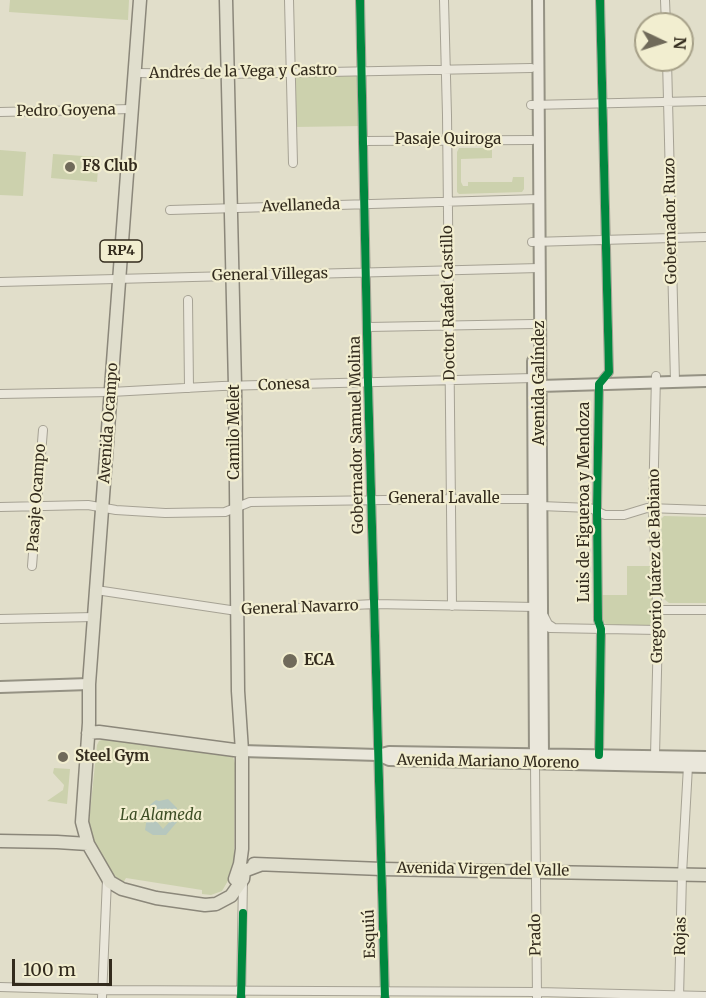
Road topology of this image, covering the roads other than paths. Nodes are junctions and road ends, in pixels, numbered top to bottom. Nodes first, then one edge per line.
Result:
1 (140, 0) edge
2 (226, 0) edge
3 (289, 0) edge
4 (360, 0) edge
5 (444, 0) edge
6 (530, 0) edge
7 (538, 0) edge
8 (600, 0) edge
9 (531, 68) junction
10 (362, 70) junction
11 (446, 70) junction
12 (290, 72) junction
13 (667, 72) edge
14 (135, 73) junction
15 (227, 74) junction
16 (668, 101) junction
17 (706, 101) edge
18 (602, 103) junction
19 (535, 105) junction
20 (132, 109) junction
21 (0, 112) edge
22 (448, 140) junction
23 (532, 140) junction
24 (364, 141) junction
25 (293, 163) dead end
26 (536, 199) junction
27 (448, 203) junction
28 (365, 204) junction
29 (231, 208) junction
30 (170, 210) dead end
31 (706, 237) edge
32 (672, 238) junction
33 (606, 239) junction
34 (536, 241) junction
35 (536, 268) junction
36 (449, 270) junction
37 (367, 272) junction
38 (232, 276) junction
39 (119, 279) junction
40 (0, 282) edge
41 (188, 300) dead end
42 (533, 324) junction
43 (450, 325) junction
44 (368, 327) junction
45 (706, 375) edge
46 (656, 379) junction
47 (675, 379) junction
48 (451, 381) junction
49 (538, 381) junction
50 (602, 381) junction
51 (706, 381) edge
52 (368, 382) junction
53 (235, 386) junction
54 (189, 388) junction
55 (111, 392) junction
56 (0, 394) edge
57 (43, 430) dead end
58 (371, 499) junction
59 (451, 499) junction
60 (537, 502) junction
61 (36, 506) junction
62 (0, 507) edge
63 (102, 507) junction
64 (654, 508) junction
65 (235, 509) junction
66 (706, 510) edge
67 (597, 511) junction
68 (32, 566) dead end
69 (96, 590) junction
70 (374, 604) junction
71 (452, 606) junction
72 (538, 607) junction
73 (657, 610) junction
74 (706, 610) edge
75 (237, 611) junction
76 (94, 617) junction
77 (0, 619) edge
78 (542, 628) junction
79 (554, 628) junction
80 (601, 629) junction
81 (658, 630) junction
82 (89, 684) junction
83 (0, 687) edge
84 (88, 733) junction
85 (242, 750) junction
86 (378, 755) junction
87 (599, 755) junction
88 (655, 756) junction
89 (538, 757) junction
90 (706, 757) edge
91 (688, 766) junction
92 (706, 766) edge
93 (82, 822) junction
94 (0, 841) edge
95 (57, 842) junction
96 (88, 844) junction
97 (242, 868) junction
98 (382, 869) junction
99 (535, 871) junction
100 (682, 874) junction
101 (706, 874) edge
102 (107, 877) junction
103 (0, 987) edge
104 (102, 994) edge
105 (241, 994) edge
106 (320, 994) edge
107 (385, 994) edge
108 (537, 995) edge
109 (706, 996) edge
110 (679, 997) edge

1 - 14 main road, Avenida Ocampo / RP4
2 - 15 main road, Camilo Melet
3 - 12 street
4 - 10 street, Gobernador Samuel Molina
5 - 11 street, Doctor Rafael Castillo
6 - 9 main road, Avenida Galíndez
7 - 19 main road, Avenida Galíndez
8 - 18 street, Luis de Figueroa y Mendoza
9 - 11 street, Andrés de la Vega y Castro
9 - 19 main road, Avenida Galíndez
10 - 11 street, Andrés de la Vega y Castro
10 - 12 street, Andrés de la Vega y Castro
10 - 24 street, Gobernador Samuel Molina
11 - 22 street, Doctor Rafael Castillo
12 - 15 street, Andrés de la Vega y Castro
12 - 25 street
13 - 16 street, Gobernador Ruzo
14 - 15 street, Andrés de la Vega y Castro
14 - 20 main road, Avenida Ocampo / RP4
15 - 29 main road, Camilo Melet
16 - 17 street
16 - 18 street
16 - 32 street, Gobernador Ruzo
18 - 19 street
18 - 33 street, Luis de Figueroa y Mendoza
19 - 23 main road, Avenida Galíndez
19 - 26 main road, Avenida Galíndez
20 - 21 street, Pedro Goyena
20 - 39 main road, Avenida Ocampo / RP4
22 - 23 street, Pasaje Quiroga
22 - 24 street, Pasaje Quiroga
22 - 27 street, Doctor Rafael Castillo
23 - 26 main road, Avenida Galíndez
24 - 28 street, Gobernador Samuel Molina
26 - 27 street, Avellaneda
26 - 34 main road, Avenida Galíndez
27 - 28 street, Avellaneda
27 - 36 street, Doctor Rafael Castillo
28 - 29 street, Avellaneda
28 - 37 street, Gobernador Samuel Molina
29 - 30 street, Avellaneda
29 - 38 main road, Camilo Melet
31 - 32 street
32 - 33 street
32 - 47 street, Gobernador Ruzo
33 - 34 street
33 - 50 street, Luis de Figueroa y Mendoza
34 - 35 main road, Avenida Galíndez
35 - 36 street, General Villegas
35 - 42 main road, Avenida Galíndez
35 - 49 main road, Avenida Galíndez
36 - 37 street, General Villegas
36 - 43 street, Doctor Rafael Castillo
37 - 38 street, General Villegas
37 - 44 street, Gobernador Samuel Molina
38 - 39 street, General Villegas
38 - 53 main road, Camilo Melet
39 - 40 street, General Villegas
39 - 55 main road, Avenida Ocampo / RP4
41 - 54 street
42 - 43 street
42 - 49 main road, Avenida Galíndez
43 - 44 street
43 - 48 street, Doctor Rafael Castillo
44 - 52 street, Gobernador Samuel Molina
45 - 47 main road
46 - 47 main road
46 - 50 main road
46 - 64 street, Gregorio Juárez de Babiano
47 - 51 main road
48 - 49 street, Conesa
48 - 52 street, Conesa
48 - 59 street, Doctor Rafael Castillo
49 - 50 main road
49 - 60 main road, Avenida Galíndez
50 - 67 street, Luis de Figueroa y Mendoza
52 - 53 street, Conesa
52 - 58 street, Gobernador Samuel Molina
53 - 54 street, Conesa
53 - 65 main road, Camilo Melet
54 - 55 street, Conesa
55 - 56 street, Conesa
55 - 63 main road, Avenida Ocampo / RP4
57 - 61 street, Pasaje Ocampo
58 - 59 street, General Lavalle
58 - 65 street, General Lavalle
58 - 70 street, Gobernador Samuel Molina
59 - 60 street, General Lavalle
59 - 71 street, Doctor Rafael Castillo
60 - 67 street, General Lavalle
60 - 72 main road, Avenida Galíndez
61 - 62 street, General Lavalle
61 - 63 street, General Lavalle
61 - 68 street, Pasaje Ocampo
63 - 65 street, General Lavalle
63 - 69 main road, Avenida Ocampo / RP4
64 - 66 street, General Lavalle
64 - 67 street, General Lavalle
64 - 73 street, Gregorio Juárez de Babiano
65 - 75 main road, Camilo Melet
67 - 80 street, Luis de Figueroa y Mendoza
69 - 75 street, General Navarro
69 - 76 main road, Avenida Ocampo / RP4
70 - 71 street, General Navarro
70 - 75 street, General Navarro
70 - 86 street, Gobernador Samuel Molina
71 - 72 street, General Navarro
72 - 78 main road, Avenida Galíndez
72 - 79 street
72 - 89 main road, Avenida Galíndez
73 - 74 street
73 - 81 street, Gregorio Juárez de Babiano
75 - 85 main road, Camilo Melet
76 - 77 street
76 - 82 main road, Avenida Ocampo / RP4
78 - 79 street
78 - 89 main road, Avenida Galíndez
79 - 80 street
80 - 81 street
80 - 87 street, Luis de Figueroa y Mendoza
81 - 88 street, Gregorio Juárez de Babiano
82 - 83 main road
82 - 84 main road, Avenida Ocampo / RP4
84 - 85 main road, Avenida Mariano Moreno
84 - 93 main road, Avenida Ocampo / RP4
85 - 86 main road, Avenida Mariano Moreno
85 - 97 main road, Camilo Melet
86 - 89 main road, Avenida Mariano Moreno
86 - 98 street, Gobernador Samuel Molina
87 - 88 main road, Avenida Mariano Moreno
87 - 89 main road, Avenida Mariano Moreno
88 - 90 main road, Avenida Mariano Moreno
89 - 91 main road, Avenida Mariano Moreno
89 - 99 street, Avenida Galíndez
91 - 92 main road, Avenida Mariano Moreno
91 - 100 street
93 - 95 main road
93 - 96 main road, Avenida Ocampo / RP4
94 - 95 main road
95 - 96 main road
96 - 102 main road
97 - 98 main road, Avenida Virgen del Valle
97 - 102 main road
97 - 105 street
98 - 99 main road, Avenida Virgen del Valle
98 - 107 street, Esquiú
99 - 100 main road, Avenida Virgen del Valle
99 - 108 street, Prado
100 - 101 main road, Avenida Virgen del Valle
100 - 110 street, Rojas
102 - 104 street
103 - 104 street
104 - 105 street
105 - 106 street
106 - 107 street
107 - 108 street
108 - 110 street
109 - 110 street

